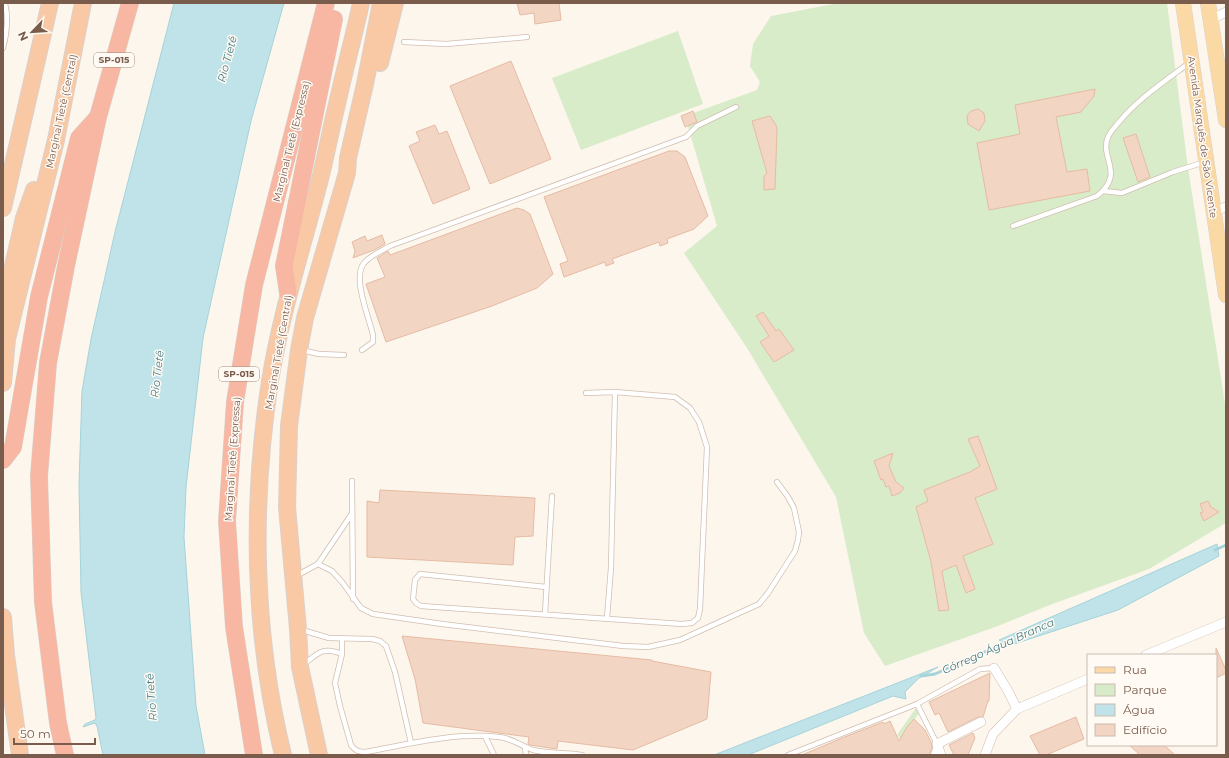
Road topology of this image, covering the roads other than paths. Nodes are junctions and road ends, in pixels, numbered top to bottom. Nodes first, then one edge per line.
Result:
1 (5, 3) edge
2 (50, 3) edge
3 (83, 3) edge
4 (130, 3) edge
5 (326, 3) edge
6 (336, 3) edge
7 (361, 3) edge
8 (381, 3) edge
9 (395, 3) edge
10 (1183, 3) edge
11 (1208, 3) edge
12 (1226, 12) edge
13 (1210, 20) junction
14 (527, 37) dead end
15 (404, 42) dead end
16 (3, 48) edge
17 (1192, 60) junction
18 (736, 107) dead end
19 (98, 117) junction
20 (1226, 120) edge
21 (56, 140) junction
22 (1206, 161) junction
23 (347, 173) junction
24 (1103, 191) junction
25 (3, 208) edge
26 (1220, 209) edge
27 (1013, 226) dead end
28 (288, 293) junction
29 (1226, 295) edge
30 (3, 309) edge
31 (299, 350) junction
32 (362, 350) dead end
33 (344, 355) dead end
34 (3, 384) edge
35 (615, 392) junction
36 (586, 393) dead end
37 (3, 460) edge
38 (352, 481) dead end
39 (777, 482) dead end
40 (552, 496) dead end
41 (352, 515) junction
42 (318, 564) junction
43 (294, 578) junction
44 (546, 587) junction
45 (354, 599) junction
46 (545, 614) junction
47 (3, 617) edge
48 (607, 618) junction
49 (1226, 622) edge
50 (298, 629) junction
51 (342, 639) junction
52 (342, 654) junction
53 (1148, 654) edge
54 (300, 667) junction
55 (994, 668) joint
56 (1087, 678) edge
57 (917, 704) junction
58 (1017, 709) junction
59 (981, 722) dead end
60 (485, 736) junction
61 (411, 743) junction
62 (937, 744) junction
63 (525, 747) junction
64 (20, 755) edge
65 (65, 755) edge
66 (254, 755) edge
67 (283, 755) edge
68 (319, 755) edge
69 (494, 755) edge
70 (526, 755) edge
71 (582, 755) edge
72 (788, 755) edge
73 (933, 755) edge
74 (940, 755) edge
75 (985, 755) edge

1 - 16 lane
2 - 25 highway
3 - 21 highway, Marginal Tietê (Central)
4 - 19 highway, SP-015
5 - 66 highway, Marginal Tietê (Expressa) / SP-015
6 - 28 highway
7 - 28 highway, Marginal Tietê (Central)
8 - 23 highway
9 - 23 highway
10 - 17 main road, Avenida Marquês de São Vicente
11 - 13 main road
12 - 13 street
13 - 20 main road
14 - 15 lane
17 - 22 main road, Avenida Marquês de São Vicente
17 - 24 lane
18 - 32 lane
19 - 37 highway
19 - 65 highway, SP-015
21 - 30 highway
21 - 34 highway, Marginal Tietê (Central)
22 - 24 lane
22 - 26 main road, Avenida Marquês de São Vicente
23 - 31 highway
24 - 27 lane
26 - 29 main road, Avenida Marquês de São Vicente
28 - 67 highway, Marginal Tietê (Central)
31 - 33 lane
31 - 43 highway
35 - 36 lane
35 - 48 lane
35 - 48 lane
38 - 41 lane
39 - 45 lane
40 - 44 lane
41 - 42 lane
41 - 45 lane
42 - 43 lane
42 - 45 lane
43 - 50 highway
44 - 46 lane
44 - 46 lane
46 - 48 lane
47 - 64 highway
49 - 53 street
50 - 51 lane
50 - 54 highway
51 - 52 lane
51 - 61 lane
52 - 54 lane
52 - 61 lane
54 - 68 highway
55 - 57 lane
55 - 58 street
56 - 58 street
57 - 62 lane
57 - 72 lane
58 - 75 street
59 - 62 street
60 - 61 lane
60 - 63 lane
60 - 69 lane
62 - 73 lane
62 - 74 street
63 - 70 lane
63 - 71 lane

